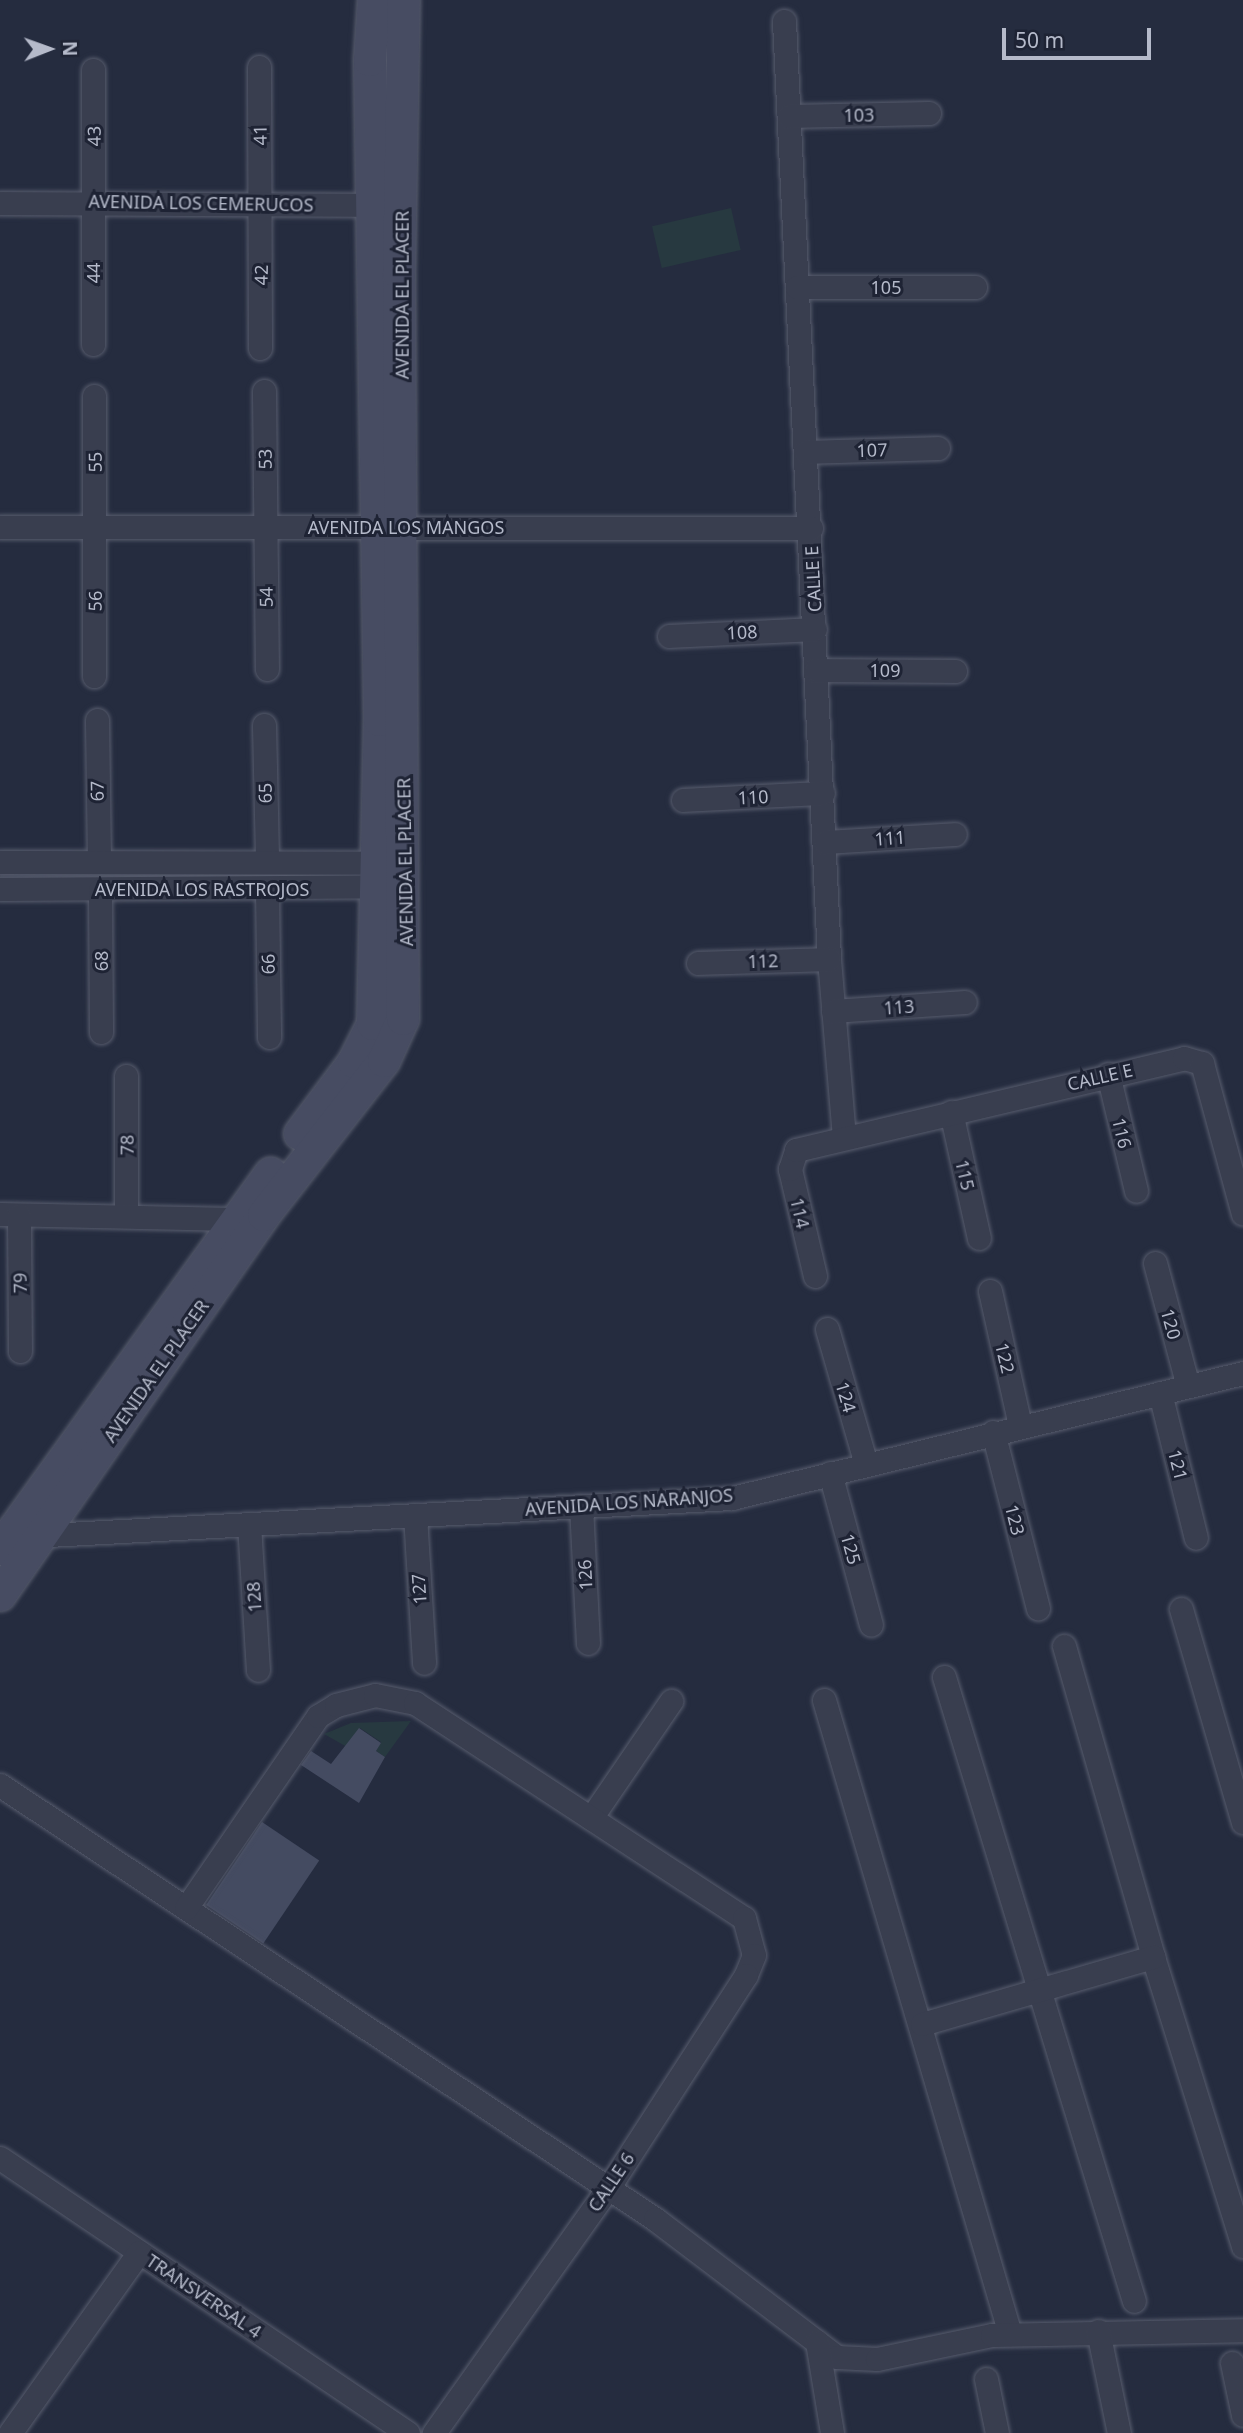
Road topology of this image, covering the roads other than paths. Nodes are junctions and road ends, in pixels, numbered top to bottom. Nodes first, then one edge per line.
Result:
1 (374, 0) edge
2 (404, 0) edge
3 (784, 21) dead end
4 (259, 67) dead end
5 (93, 70) dead end
6 (929, 113) dead end
7 (789, 116) junction
8 (93, 202) junction
9 (261, 202) junction
10 (0, 203) edge
11 (386, 205) junction
12 (797, 286) junction
13 (975, 287) dead end
14 (93, 344) dead end
15 (260, 348) dead end
16 (264, 391) dead end
17 (94, 396) dead end
18 (938, 448) dead end
19 (806, 452) junction
20 (265, 526) junction
21 (388, 526) junction
22 (0, 527) edge
23 (95, 527) junction
24 (811, 528) junction
25 (816, 629) junction
26 (669, 636) dead end
27 (267, 668) dead end
28 (816, 670) junction
29 (955, 671) dead end
30 (94, 676) dead end
31 (97, 720) dead end
32 (264, 724) dead end
33 (823, 793) junction
34 (683, 800) dead end
35 (955, 834) dead end
36 (825, 842) junction
37 (267, 861) junction
38 (0, 862) edge
39 (99, 862) junction
40 (389, 875) junction
41 (0, 889) edge
42 (100, 890) junction
43 (267, 890) junction
44 (829, 960) junction
45 (698, 963) dead end
46 (965, 1002) dead end
47 (833, 1012) junction
48 (101, 1032) dead end
49 (269, 1037) dead end
50 (1108, 1074) junction
51 (126, 1076) dead end
52 (951, 1112) junction
53 (844, 1137) junction
54 (796, 1150) joint
55 (1136, 1191) dead end
56 (126, 1214) junction
57 (1243, 1214) edge
58 (9, 1215) edge
59 (234, 1219) junction
60 (979, 1238) dead end
61 (1155, 1263) dead end
62 (815, 1276) dead end
63 (990, 1291) dead end
64 (827, 1329) dead end
65 (20, 1351) dead end
66 (1243, 1373) edge
67 (1188, 1386) junction
68 (1160, 1392) junction
69 (1020, 1425) junction
70 (993, 1432) junction
71 (866, 1464) junction
72 (830, 1473) junction
73 (581, 1506) junction
74 (415, 1515) junction
75 (249, 1524) junction
76 (41, 1535) junction
77 (1195, 1538) dead end
78 (3, 1541) edge
79 (0, 1595) edge
80 (1038, 1608) dead end
81 (1181, 1608) dead end
82 (871, 1625) dead end
83 (589, 1643) dead end
84 (1064, 1646) dead end
85 (424, 1663) dead end
86 (258, 1670) dead end
87 (944, 1677) dead end
88 (824, 1700) dead end
89 (671, 1701) dead end
90 (0, 1785) edge
91 (591, 1818) junction
92 (1243, 1822) edge
93 (186, 1908) junction
94 (1153, 1957) junction
95 (1043, 1992) junction
96 (922, 2024) junction
97 (1, 2162) edge
98 (608, 2188) junction
99 (1243, 2246) edge
100 (139, 2252) junction
101 (1134, 2301) dead end
102 (1243, 2330) edge
103 (1098, 2331) junction
104 (1010, 2334) junction
105 (817, 2342) junction
106 (1232, 2363) dead end
107 (986, 2379) dead end
108 (1243, 2415) edge
109 (10, 2433) edge
110 (408, 2433) edge
111 (434, 2433) edge
112 (832, 2433) edge
113 (997, 2433) edge
114 (1119, 2433) edge

1 - 11 street, AVENIDA EL PLACER
2 - 11 street, AVENIDA EL PLACER
3 - 7 street, CALLE E
4 - 9 street, 41
5 - 8 street, 43
6 - 7 street, 103
7 - 12 street, CALLE E
8 - 9 street, AVENIDA LOS CEMERUCOS
8 - 10 street, AVENIDA LOS CEMERUCOS
8 - 14 street, 44
9 - 11 street, AVENIDA LOS CEMERUCOS
9 - 15 street, 42
11 - 21 street, AVENIDA EL PLACER
12 - 13 street, 105
12 - 19 street, CALLE E
16 - 20 street, 53
17 - 23 street, 55
18 - 19 street, 107
19 - 24 street, CALLE E
20 - 21 street, AVENIDA LOS MANGOS
20 - 23 street, AVENIDA LOS MANGOS
20 - 27 street, 54
21 - 24 street, AVENIDA LOS MANGOS
21 - 40 street, AVENIDA EL PLACER
22 - 23 street, AVENIDA LOS MANGOS
23 - 30 street, 56
24 - 25 street, CALLE E
25 - 26 street, 108
25 - 28 street, CALLE E
28 - 29 street, 109
28 - 33 street, CALLE E
31 - 39 street, 67
32 - 37 street, 65
33 - 34 street, 110
33 - 36 street, CALLE E
35 - 36 street, 111
36 - 44 street, CALLE E
37 - 39 street, AVENIDA LOS RASTROJOS
37 - 40 street, AVENIDA LOS RASTROJOS
38 - 39 street, AVENIDA LOS RASTROJOS
40 - 43 street, AVENIDA LOS RASTROJOS
40 - 59 street, AVENIDA EL PLACER
40 - 76 street, AVENIDA EL PLACER
41 - 42 street, AVENIDA LOS RASTROJOS
42 - 43 street, AVENIDA LOS RASTROJOS
42 - 48 street, 68
43 - 49 street, 66
44 - 45 street, 112
44 - 47 street, CALLE E
46 - 47 street, 113
47 - 53 street, CALLE E
50 - 52 street, CALLE E
50 - 55 street, 116
50 - 57 street, CALLE E
51 - 56 street, 78
52 - 53 street, CALLE E
52 - 60 street, 115
53 - 54 street, CALLE E
54 - 62 street, 114
56 - 58 street
56 - 59 street
58 - 65 street, 79
59 - 78 street, AVENIDA EL PLACER
61 - 67 street, 120
63 - 69 street, 122
64 - 71 street, 124
66 - 67 street, AVENIDA LOS NARANJOS
67 - 68 street, AVENIDA LOS NARANJOS
68 - 69 street, AVENIDA LOS NARANJOS
68 - 77 street, 121
69 - 70 street, AVENIDA LOS NARANJOS
70 - 71 street, AVENIDA LOS NARANJOS
70 - 80 street, 123
71 - 72 street, AVENIDA LOS NARANJOS
72 - 73 street, AVENIDA LOS NARANJOS
72 - 82 street, 125
73 - 74 street, AVENIDA LOS NARANJOS
73 - 83 street, 126
74 - 75 street, AVENIDA LOS NARANJOS
74 - 85 street, 127
75 - 76 street, AVENIDA LOS NARANJOS
75 - 86 street, 128
76 - 78 street, AVENIDA LOS NARANJOS
76 - 79 street, AVENIDA EL PLACER
81 - 92 street
84 - 94 street
87 - 95 street
88 - 96 street
89 - 91 street
90 - 93 street
91 - 93 street
91 - 98 street, CALLE 6
93 - 98 street
94 - 95 street
94 - 99 street
95 - 96 street
95 - 101 street
96 - 104 street
97 - 100 street, TRANSVERSAL 4
98 - 105 street
98 - 111 street, CALLE 6
100 - 109 street
100 - 110 street, TRANSVERSAL 4
102 - 103 street
103 - 104 street
103 - 114 street
104 - 105 street
105 - 112 street
106 - 108 street
107 - 113 street

